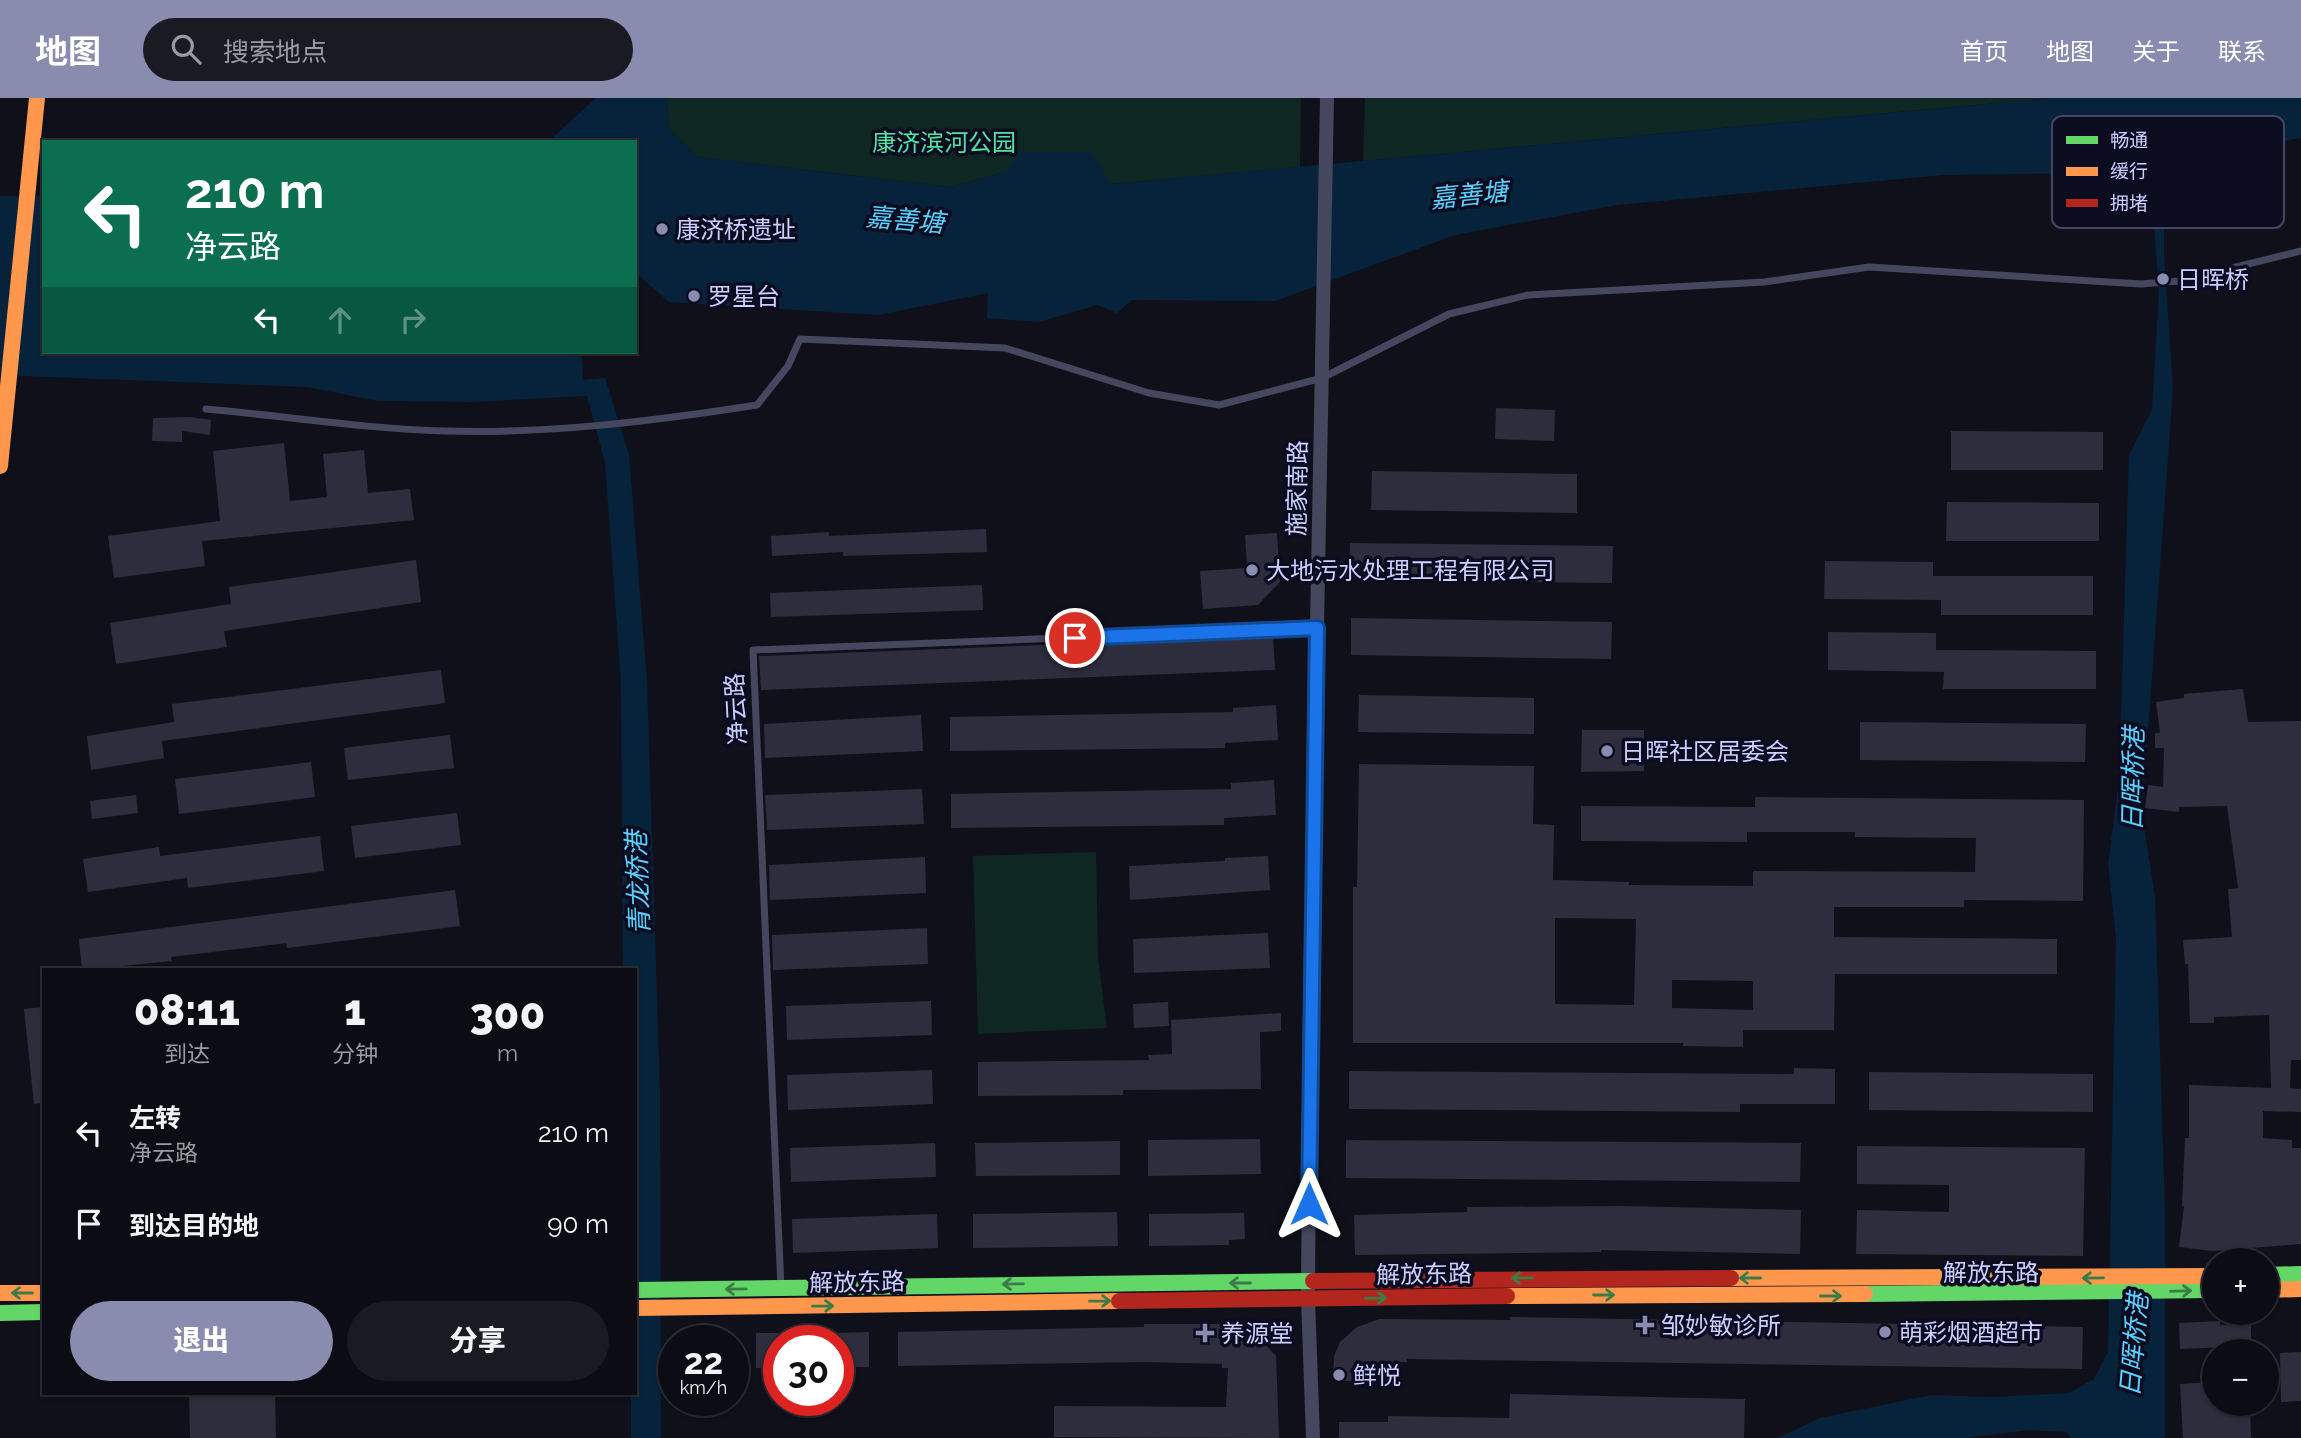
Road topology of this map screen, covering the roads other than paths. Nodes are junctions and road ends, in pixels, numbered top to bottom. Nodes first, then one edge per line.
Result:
1 (37, 98) edge
2 (1327, 98) edge
3 (2301, 251) edge
4 (1322, 378) junction
5 (206, 409) dead end
6 (0, 466) edge
7 (1317, 628) junction
8 (2301, 1274) edge
9 (2279, 1275) edge
10 (2202, 1283) edge
11 (782, 1288) junction
12 (2301, 1289) edge
13 (637, 1290) edge
14 (2279, 1290) edge
15 (1308, 1291) junction
16 (0, 1293) edge
17 (42, 1293) edge
18 (637, 1308) edge
19 (0, 1312) edge
20 (42, 1312) edge
21 (1313, 1438) edge

1 - 6 main road
2 - 4 street, 施家南路
3 - 4 lane
4 - 5 lane
4 - 7 street, 施家南路
7 - 11 lane, 净云路
7 - 15 street, 施家南路
8 - 9 main road
10 - 15 main road, 解放东路
11 -> 13 main road, 解放东路
15 -> 11 main road, 解放东路
12 - 14 main road
18 -> 15 main road, 解放东路
15 - 21 street, 施家南路
17 -> 16 main road
19 - 20 main road

